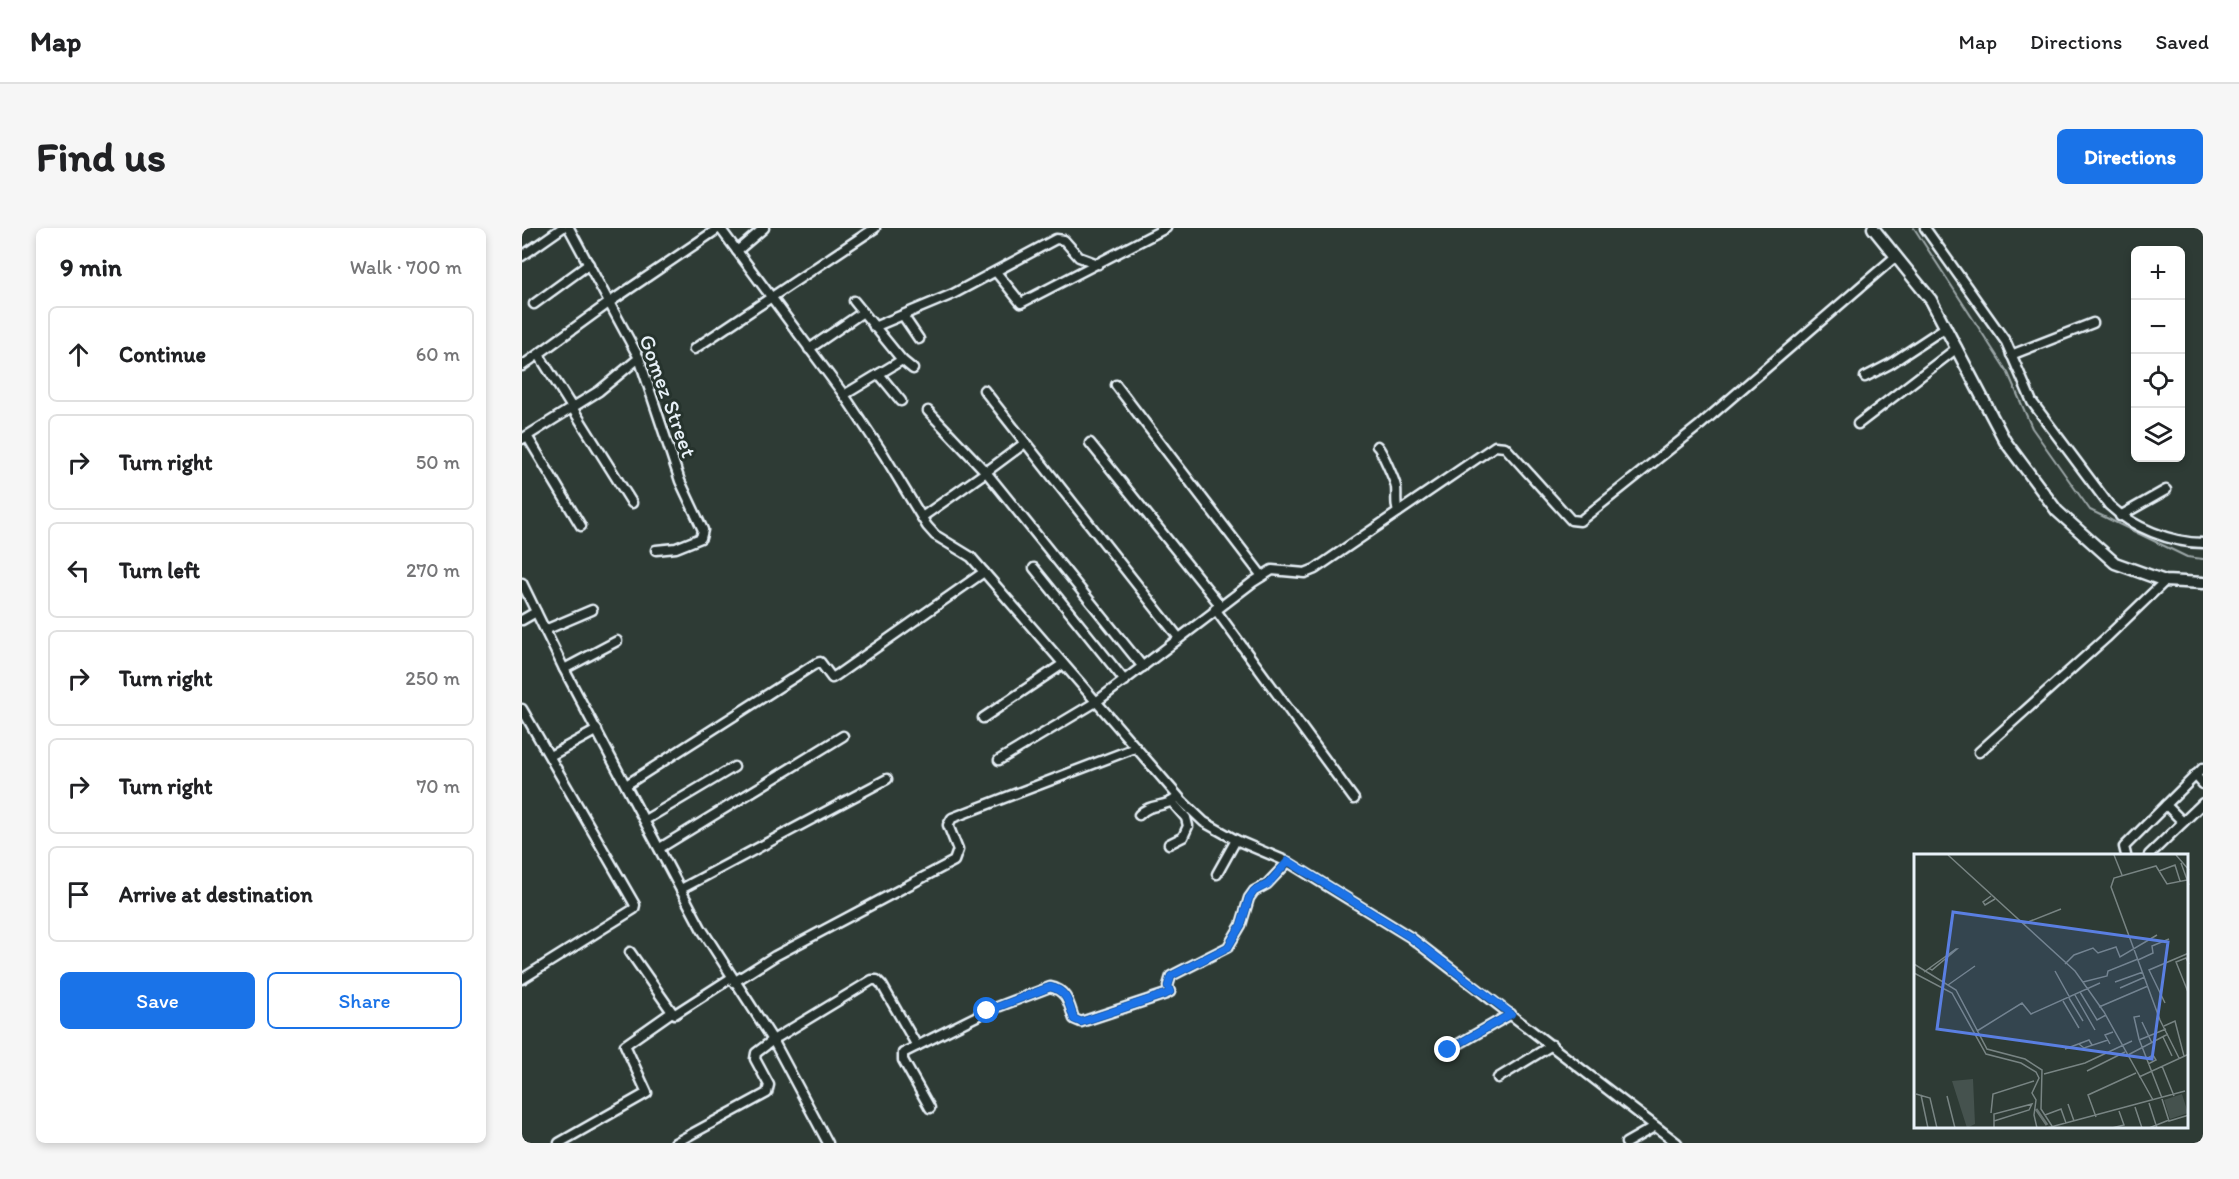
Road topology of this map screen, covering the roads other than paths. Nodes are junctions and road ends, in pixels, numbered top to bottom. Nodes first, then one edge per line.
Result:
1 (562, 228) edge
2 (569, 228) edge
3 (719, 228) edge
4 (764, 228) edge
5 (875, 228) edge
6 (1166, 228) edge
7 (1873, 228) edge
8 (1925, 228) edge
9 (737, 251) junction
10 (522, 256) edge
11 (1895, 257) junction
12 (589, 264) junction
13 (1098, 264) junction
14 (996, 272) junction
15 (770, 296) junction
16 (854, 301) dead end
17 (610, 302) junction
18 (534, 304) dead end
19 (863, 312) junction
20 (904, 317) junction
21 (2093, 323) dead end
22 (874, 327) junction
23 (1946, 327) junction
24 (919, 339) dead end
25 (1958, 348) junction
26 (694, 349) dead end
27 (809, 349) junction
28 (539, 355) junction
29 (2011, 355) junction
30 (639, 358) junction
31 (902, 360) junction
32 (522, 366) edge
33 (913, 369) dead end
34 (879, 374) junction
35 (1865, 377) dead end
36 (1116, 385) dead end
37 (984, 390) dead end
38 (844, 395) junction
39 (901, 401) dead end
40 (574, 408) junction
41 (928, 411) dead end
42 (1858, 424) dead end
43 (525, 438) edge
44 (1025, 442) junction
45 (1090, 443) dead end
46 (1377, 446) dead end
47 (986, 472) junction
48 (2166, 490) dead end
49 (632, 503) dead end
50 (1398, 512) junction
51 (2120, 516) junction
52 (922, 517) junction
53 (581, 526) dead end
54 (2203, 543) edge
55 (656, 550) dead end
56 (1034, 568) dead end
57 (984, 572) junction
58 (1262, 576) junction
59 (2165, 581) junction
60 (522, 582) edge
61 (2203, 583) edge
62 (1217, 607) junction
63 (592, 610) dead end
64 (536, 612) junction
65 (522, 620) edge
66 (545, 630) junction
67 (1179, 638) junction
68 (617, 641) dead end
69 (1063, 664) junction
70 (1143, 668) junction
71 (564, 669) junction
72 (1125, 681) junction
73 (1096, 702) junction
74 (522, 709) edge
75 (983, 718) dead end
76 (597, 730) junction
77 (843, 736) dead end
78 (1135, 748) junction
79 (1979, 752) dead end
80 (550, 756) junction
81 (999, 760) dead end
82 (734, 766) dead end
83 (2203, 768) edge
84 (2195, 775) junction
85 (887, 779) dead end
86 (2203, 783) edge
87 (626, 785) junction
88 (1175, 799) junction
89 (1354, 799) dead end
90 (2203, 803) edge
91 (2166, 805) junction
92 (1139, 815) dead end
93 (645, 820) junction
94 (2183, 822) junction
95 (1236, 840) junction
96 (1169, 844) dead end
97 (660, 848) junction
98 (2126, 854) edge
99 (2150, 854) edge
100 (1288, 861) junction
101 (1217, 874) dead end
102 (681, 889) junction
103 (630, 952) dead end
104 (522, 979) edge
105 (732, 980) junction
106 (672, 1012) junction
107 (1511, 1014) junction
108 (773, 1040) junction
109 (1552, 1045) junction
110 (917, 1046) junction
111 (1448, 1050) dead end
112 (1498, 1078) dead end
113 (930, 1108) dead end
114 (1654, 1127) junction
115 (559, 1143) edge
116 (675, 1143) edge
117 (828, 1143) edge
118 (1626, 1143) edge
119 (1677, 1143) edge

1 - 10 street
2 - 12 street, Gomez Street
3 - 9 street
3 - 17 street
4 - 9 street
5 - 15 street
6 - 13 street
7 - 11 street
8 - 29 street
9 - 15 street
11 - 23 street
11 - 50 street
12 - 17 street, Gomez Street
12 - 18 street
13 - 14 street
13 - 14 street
14 - 20 street
15 - 26 street
15 - 27 street
16 - 19 street
17 - 28 street
17 - 30 street, Gomez Street
19 - 22 street
19 - 27 street
20 - 22 street
20 - 24 street
21 - 29 street
22 - 31 street
23 - 25 street
23 - 35 street
25 - 42 street
25 - 59 street
27 - 38 street
28 - 32 street
28 - 40 street
29 - 51 street
30 - 40 street
30 - 55 street, Gomez Street
31 - 33 street
31 - 34 street
34 - 38 street
34 - 39 street
36 - 58 street
37 - 44 street
38 - 52 street
40 - 43 street
40 - 49 street
41 - 47 street
43 - 53 street
44 - 47 street
44 - 67 street
45 - 62 street
46 - 50 street
47 - 52 street
47 - 70 street
48 - 51 street
50 - 58 street
51 - 54 street
52 - 57 street
56 - 72 street
57 - 69 street
57 - 87 street
58 - 62 street
59 - 61 street
59 - 79 street
60 - 64 street
62 - 67 street
62 - 89 street
63 - 66 street
64 - 65 street
64 - 66 street
66 - 71 street
67 - 70 street
68 - 71 street
69 - 73 street
69 - 75 street
70 - 72 street
71 - 76 street
72 - 73 street
73 - 78 street
73 - 81 street
74 - 80 street
76 - 80 street
76 - 87 street
77 - 97 street
78 - 88 street
78 - 105 street
80 - 104 street
82 - 93 street
83 - 84 street
84 - 86 street
84 - 91 street
85 - 102 street
87 - 93 street
88 - 92 street
88 - 95 street
88 - 96 street
90 - 94 street
91 - 94 street
91 - 98 street
93 - 97 street
94 - 99 street
95 - 100 street
95 - 101 street
97 - 102 street
100 - 107 street
100 - 110 street
102 - 105 street
103 - 106 street
105 - 106 street
105 - 108 street
106 - 115 street
107 - 109 street
107 - 111 street
108 - 110 street
108 - 116 street
108 - 117 street
109 - 112 street
109 - 114 street
110 - 113 street
114 - 118 street
114 - 119 street

